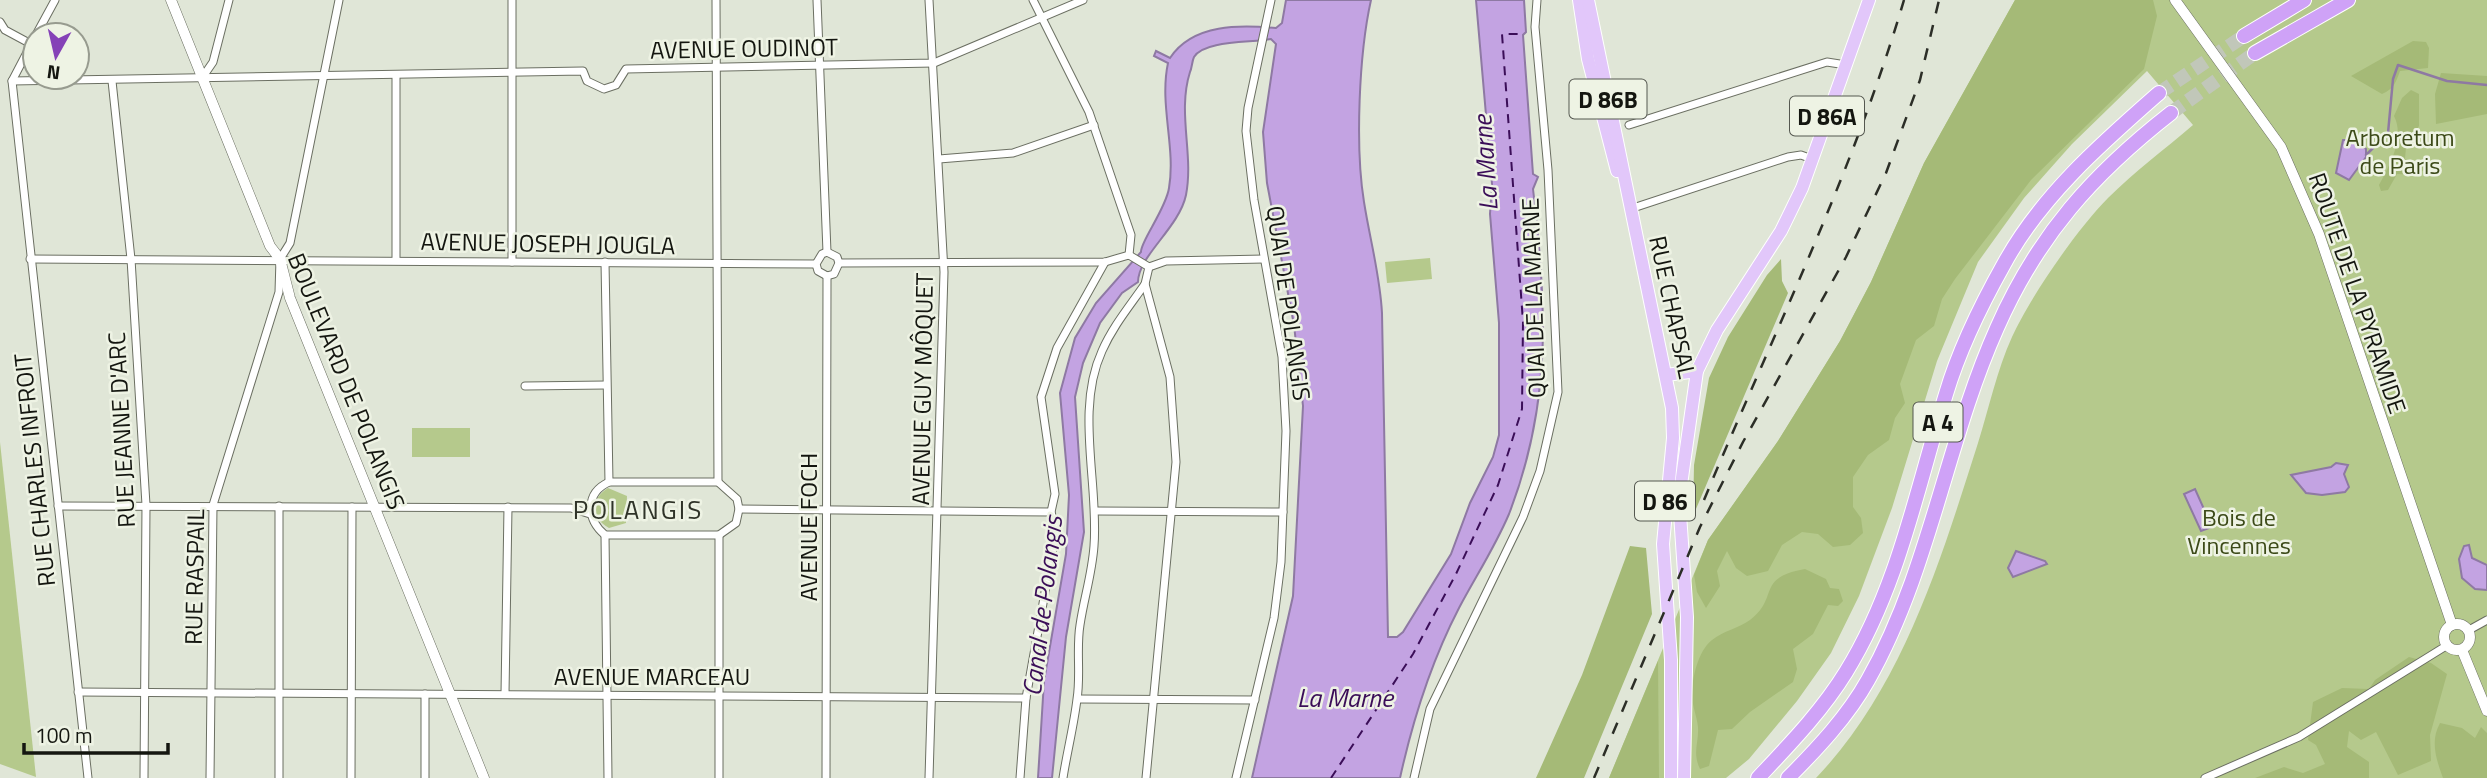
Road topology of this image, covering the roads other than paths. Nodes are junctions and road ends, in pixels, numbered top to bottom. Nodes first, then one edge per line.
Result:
1 (55, 0) edge
2 (171, 0) edge
3 (229, 0) edge
4 (339, 0) edge
5 (512, 0) edge
6 (716, 0) edge
7 (817, 0) edge
8 (929, 0) edge
9 (1033, 0) edge
10 (1083, 0) edge
11 (1271, 0) edge
12 (1537, 0) edge
13 (1578, 0) edge
14 (1588, 0) edge
15 (1869, 0) edge
16 (2175, 0) edge
17 (2304, 0) edge
18 (2348, 0) edge
19 (1043, 16) junction
20 (44, 21) edge
21 (0, 22) edge
22 (21, 35) edge
23 (2244, 36) tunnel mouth
24 (2255, 53) tunnel mouth
25 (933, 63) junction
26 (21, 64) edge
27 (1846, 65) junction
28 (820, 66) junction
29 (715, 68) junction
30 (512, 72) junction
31 (324, 76) junction
32 (396, 76) junction
33 (202, 78) junction
34 (12, 81) junction
35 (112, 81) junction
36 (2159, 93) tunnel mouth
37 (2171, 113) tunnel mouth
38 (1094, 125) junction
39 (1629, 125) dead end
40 (939, 159) junction
41 (1812, 159) junction
42 (1629, 203) junction
43 (827, 252) junction
44 (1129, 254) junction
45 (30, 259) junction
46 (131, 259) junction
47 (1264, 259) junction
48 (280, 260) junction
49 (396, 260) junction
50 (512, 262) junction
51 (605, 262) junction
52 (1105, 262) junction
53 (839, 263) junction
54 (716, 264) junction
55 (816, 264) junction
56 (944, 264) junction
57 (1149, 267) junction
58 (827, 276) junction
59 (1145, 284) junction
60 (1697, 371) junction
61 (1666, 375) junction
62 (606, 385) junction
63 (525, 386) dead end
64 (609, 482) junction
65 (718, 482) junction
66 (146, 505) junction
67 (212, 505) junction
68 (58, 506) junction
69 (279, 506) junction
70 (352, 507) junction
71 (508, 507) junction
72 (375, 508) junction
73 (739, 509) junction
74 (827, 510) junction
75 (939, 511) junction
76 (1096, 511) junction
77 (1051, 512) junction
78 (1171, 512) junction
79 (1283, 512) junction
80 (590, 514) junction
81 (605, 535) junction
82 (719, 535) junction
83 (2487, 620) edge
84 (2452, 625) junction
85 (2469, 630) junction
86 (2446, 646) junction
87 (2462, 650) junction
88 (78, 692) junction
89 (144, 692) junction
90 (211, 693) junction
91 (351, 693) junction
92 (278, 694) junction
93 (425, 694) junction
94 (450, 694) junction
95 (505, 694) junction
96 (608, 695) junction
97 (719, 696) junction
98 (827, 696) junction
99 (933, 697) junction
100 (1026, 698) junction
101 (1078, 699) junction
102 (1153, 699) junction
103 (1255, 700) junction
104 (2487, 711) edge
105 (1684, 772) edge
106 (1671, 776) edge
107 (88, 778) edge
108 (144, 778) edge
109 (210, 778) edge
110 (279, 778) edge
111 (351, 778) edge
112 (425, 778) edge
113 (484, 778) edge
114 (608, 778) edge
115 (719, 778) edge
116 (826, 778) edge
117 (929, 778) edge
118 (1020, 778) edge
119 (1063, 778) edge
120 (1146, 778) edge
121 (1236, 778) edge
122 (1414, 778) edge
123 (1758, 778) edge
124 (1788, 778) edge
125 (2205, 778) edge

1 - 20 street
2 - 33 street, BOULEVARD DE POLANGIS
3 - 33 street
4 - 31 street, RUE RASPAIL
5 - 30 street
6 - 29 street
7 - 28 street
8 - 25 street, AVENUE GUY MÔQUET
9 - 19 street
10 - 19 street, AVENUE OUDINOT
11 - 47 street, QUAI DE POLANGIS
12 - 122 street, QUAI DE LA MARNE
13 - 42 main road
14 - 42 main road, RUE CHAPSAL / D 86B
15 - 27 main road, D 86A
16 - 84 street, ROUTE DE LA PYRAMIDE
17 - 23 highway
18 - 24 highway
19 - 25 street, AVENUE OUDINOT
19 - 38 street
21 - 22 street
25 - 28 street, AVENUE OUDINOT
25 - 40 street, AVENUE GUY MÔQUET
26 - 34 street
27 - 39 street
27 - 41 main road, D 86A
28 - 29 street, AVENUE OUDINOT
28 - 43 street
29 - 30 street, AVENUE OUDINOT
29 - 54 street
30 - 32 street, AVENUE OUDINOT
30 - 50 street
31 - 32 street, AVENUE OUDINOT
31 - 33 street, AVENUE OUDINOT
31 - 48 street, RUE RASPAIL
32 - 49 street
33 - 35 street, AVENUE OUDINOT
33 - 48 street, BOULEVARD DE POLANGIS
34 - 35 street, AVENUE OUDINOT
34 - 45 street, RUE CHARLES INFROIT
35 - 46 street, RUE JEANNE D'ARC
36 - 123 highway, A 4
37 - 124 highway, A 4
38 - 40 street
38 - 44 street
40 - 56 street, AVENUE GUY MÔQUET
41 - 42 street
41 - 60 main road, D 86A
42 - 61 main road, RUE CHAPSAL / D 86B
43 - 53 street
43 - 55 street
44 - 52 street
44 - 57 street
45 - 46 street, AVENUE JOSEPH JOUGLA
45 - 68 street, RUE CHARLES INFROIT
46 - 48 street, AVENUE JOSEPH JOUGLA
46 - 66 street, RUE JEANNE D'ARC
47 - 57 street
47 - 79 street, QUAI DE POLANGIS
48 - 49 street, AVENUE JOSEPH JOUGLA
48 - 67 street, RUE RASPAIL
48 - 72 street, BOULEVARD DE POLANGIS
49 - 50 street, AVENUE JOSEPH JOUGLA
50 - 51 street, AVENUE JOSEPH JOUGLA
51 - 54 street, AVENUE JOSEPH JOUGLA
51 - 62 street
52 - 56 street
52 - 77 street
53 - 56 street
53 - 58 street
54 - 55 street, AVENUE JOSEPH JOUGLA
54 - 65 street
55 - 58 street
56 - 75 street, AVENUE GUY MÔQUET
57 - 59 street
58 - 74 street, AVENUE FOCH
59 - 76 street
59 - 78 street
60 - 61 main road
60 - 105 main road
61 - 106 main road, RUE CHAPSAL / D 86
62 - 63 street
62 - 64 street
64 - 65 street
64 - 80 street
65 - 73 street
66 - 67 street
66 - 68 street
66 - 89 street, RUE JEANNE D'ARC
67 - 69 street
67 - 90 street, RUE RASPAIL
68 - 88 street, RUE CHARLES INFROIT
69 - 70 street
69 - 92 street
70 - 72 street
70 - 91 street
71 - 72 street
71 - 80 street
71 - 95 street
72 - 94 street, BOULEVARD DE POLANGIS
73 - 74 street
73 - 82 street
74 - 75 street
74 - 98 street, AVENUE FOCH
75 - 77 street
75 - 99 street, AVENUE GUY MÔQUET
76 - 78 street
76 - 101 street
77 - 100 street
78 - 79 street
78 - 102 street
79 - 103 street, QUAI DE POLANGIS
80 - 81 street
81 - 82 street
81 - 96 street
82 - 97 street
83 - 85 street
84 - 85 street
84 - 86 street
85 - 87 street
86 - 87 street
86 - 125 street
87 - 104 street
88 - 89 street, AVENUE MARCEAU
88 - 107 street, RUE CHARLES INFROIT
89 - 90 street, AVENUE MARCEAU
89 - 108 street, RUE JEANNE D'ARC
90 - 92 street, AVENUE MARCEAU
90 - 109 street, RUE RASPAIL
91 - 92 street, AVENUE MARCEAU
91 - 93 street, AVENUE MARCEAU
91 - 111 street
92 - 110 street
93 - 94 street, AVENUE MARCEAU
93 - 112 street
94 - 95 street, AVENUE MARCEAU
94 - 113 street, BOULEVARD DE POLANGIS
95 - 96 street, AVENUE MARCEAU
96 - 97 street, AVENUE MARCEAU
96 - 114 street
97 - 98 street, AVENUE MARCEAU
97 - 115 street
98 - 99 street, AVENUE MARCEAU
98 - 116 street, AVENUE FOCH
99 - 100 street, AVENUE MARCEAU
99 - 117 street, AVENUE GUY MÔQUET
100 - 118 street
101 - 102 street
101 - 119 street
102 - 103 street
102 - 120 street
103 - 121 street, QUAI DE POLANGIS

